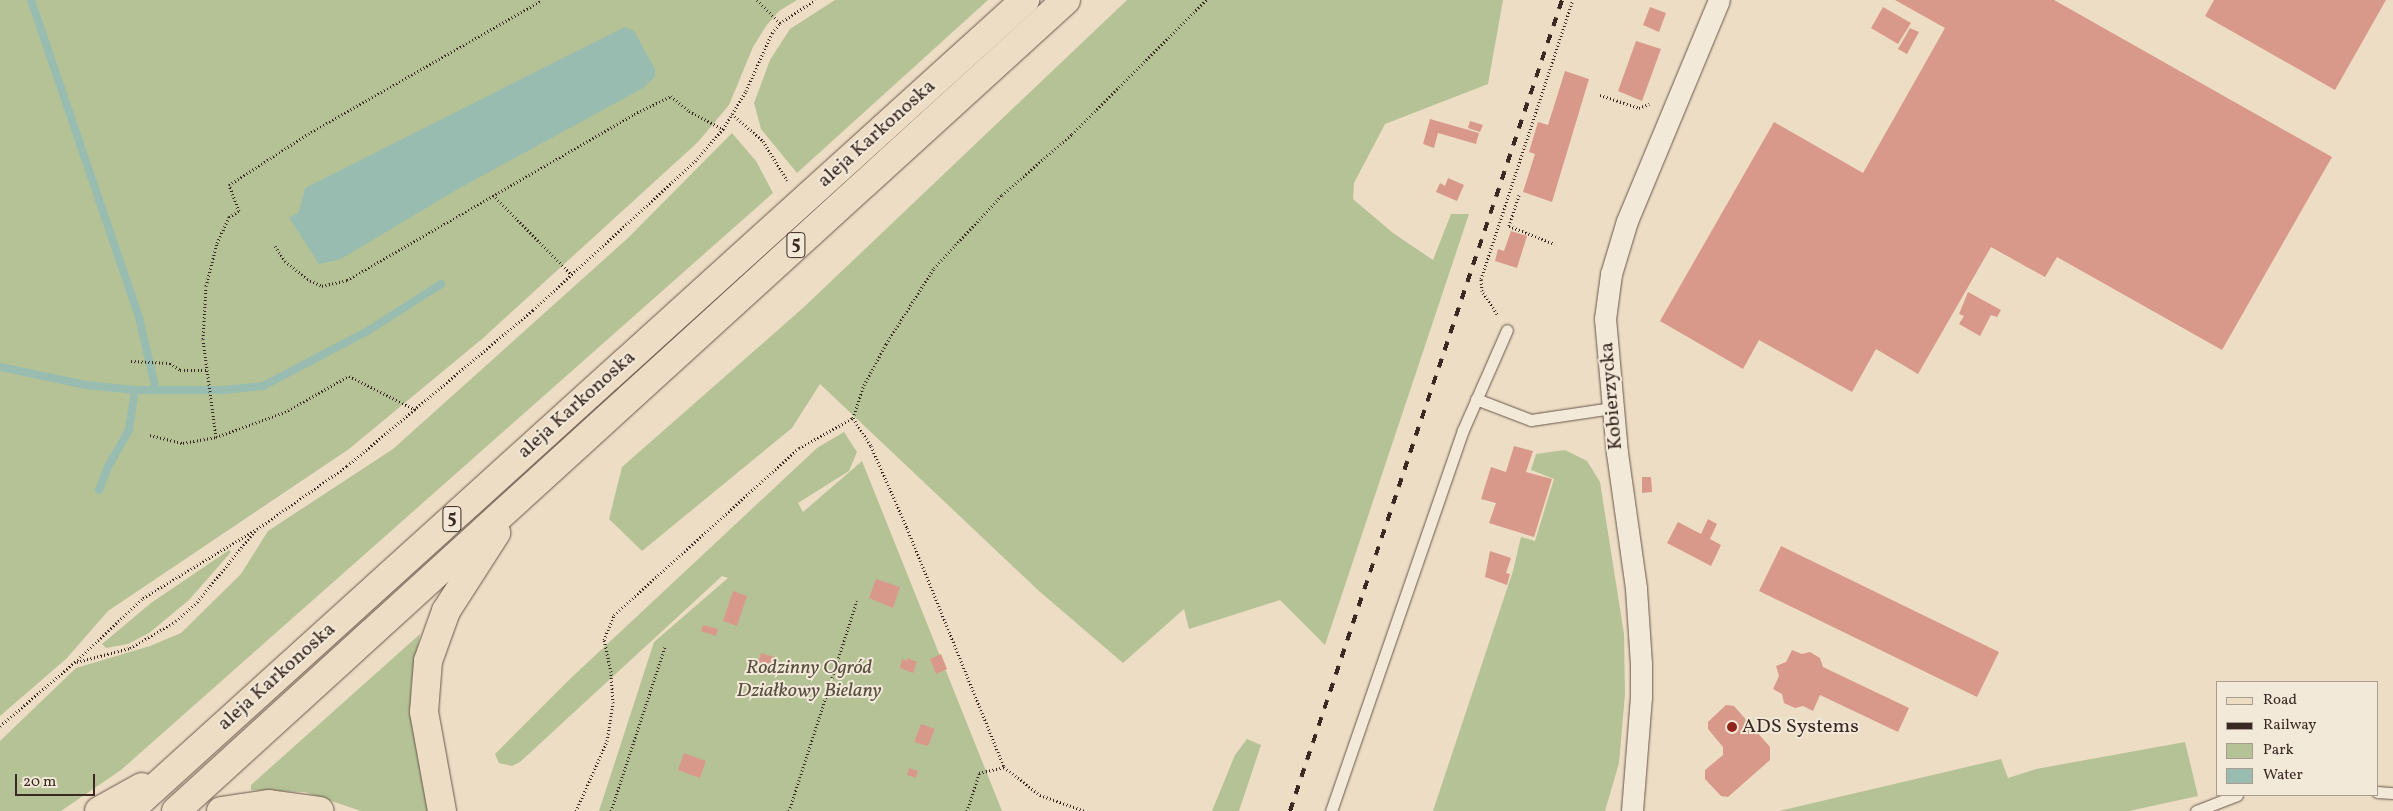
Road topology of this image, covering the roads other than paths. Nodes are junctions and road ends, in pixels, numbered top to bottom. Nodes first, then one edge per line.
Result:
1 (1025, 0) edge
2 (1066, 0) edge
3 (1719, 0) edge
4 (1507, 330) road end
5 (1476, 400) junction
6 (1612, 408) junction
7 (526, 491) junction
8 (176, 768) junction
9 (2378, 792) edge
10 (2393, 792) edge
11 (2234, 796) edge
12 (99, 811) edge
13 (128, 811) edge
14 (176, 811) edge
15 (221, 811) edge
16 (320, 811) edge
17 (442, 811) edge
18 (1332, 811) edge
19 (1632, 811) edge
20 (2196, 811) edge

1 - 8 main road, aleja Karkonoska / 5
2 - 7 main road, aleja Karkonoska / 5
3 - 6 street, Kobierzycka
4 - 5 lane
5 - 6 lane
5 - 18 lane
6 - 19 street, Kobierzycka
7 - 14 main road, aleja Karkonoska / 5
7 - 17 main road
8 - 12 main road
8 - 13 main road, aleja Karkonoska / 5
9 - 10 lane
11 - 20 lane
15 - 16 main road

